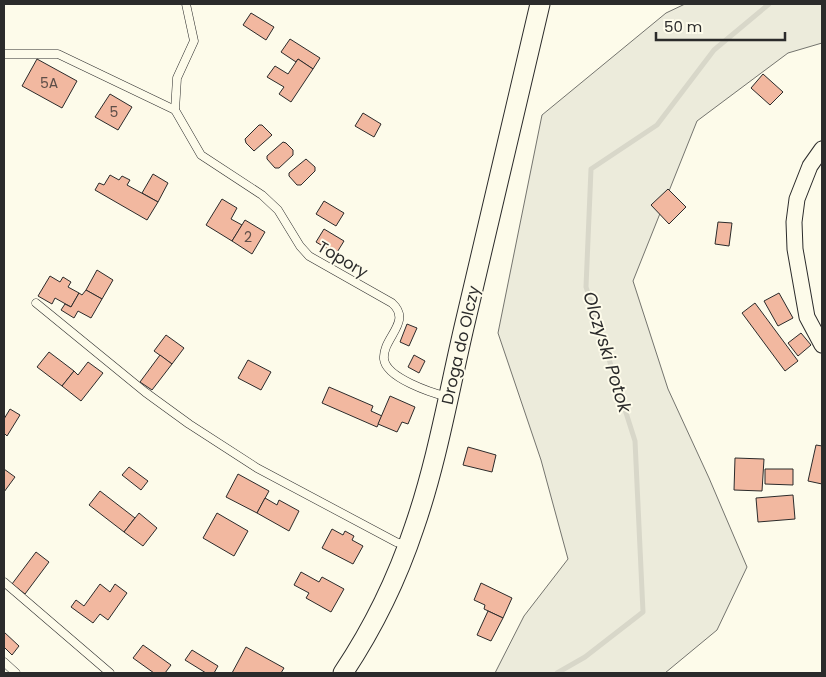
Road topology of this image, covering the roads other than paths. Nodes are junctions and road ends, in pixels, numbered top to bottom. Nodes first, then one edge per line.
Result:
1 (186, 4) edge
2 (540, 4) edge
3 (4, 54) edge
4 (175, 110) junction
5 (822, 149) edge
6 (36, 303) dead end
7 (822, 345) edge
8 (448, 396) junction
9 (408, 546) junction
10 (4, 582) edge
11 (4, 662) edge
12 (16, 673) edge
13 (110, 673) edge
14 (343, 673) edge

1 - 4 lane
2 - 8 street, Droga do Olczy
3 - 4 lane
4 - 8 lane, Topory
5 - 7 street
6 - 9 lane
8 - 9 street, Droga do Olczy
9 - 14 street, Droga do Olczy
10 - 13 lane
11 - 12 lane

